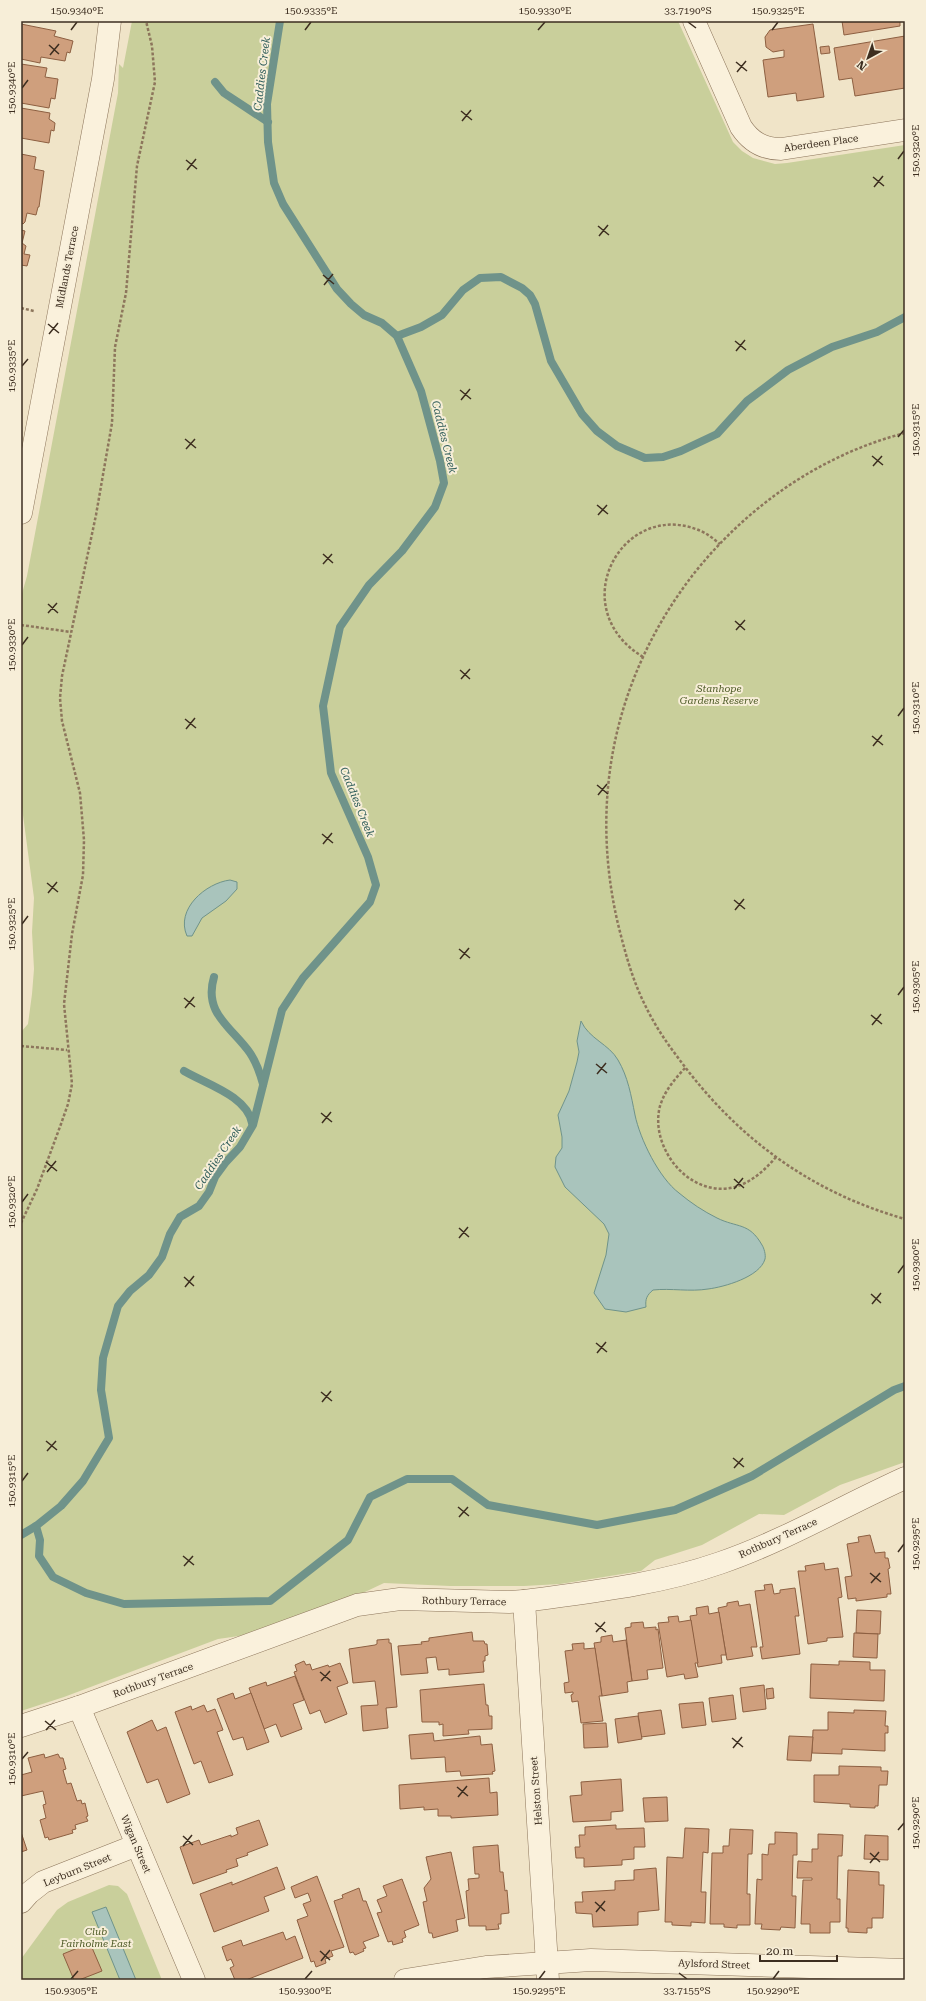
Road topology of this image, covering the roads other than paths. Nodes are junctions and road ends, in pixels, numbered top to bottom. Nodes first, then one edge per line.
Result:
1 (110, 21) edge
2 (694, 21) edge
3 (905, 130) edge
4 (21, 513) edge
5 (905, 1478) edge
6 (524, 1601) junction
7 (79, 1707) junction
8 (21, 1726) edge
9 (137, 1845) junction
10 (21, 1902) edge
11 (905, 1970) edge
12 (547, 1971) edge
13 (194, 1980) edge
14 (405, 1980) edge

1 - 4 street, Midlands Terrace
2 - 3 street, Aberdeen Place
5 - 6 street, Rothbury Terrace
6 - 7 street, Rothbury Terrace
6 - 12 street, Helston Street
7 - 8 street, Rothbury Terrace
7 - 9 street, Wigan Street
9 - 10 street, Leyburn Street
9 - 13 street, Wigan Street
11 - 12 street, Aylsford Street
12 - 14 street

